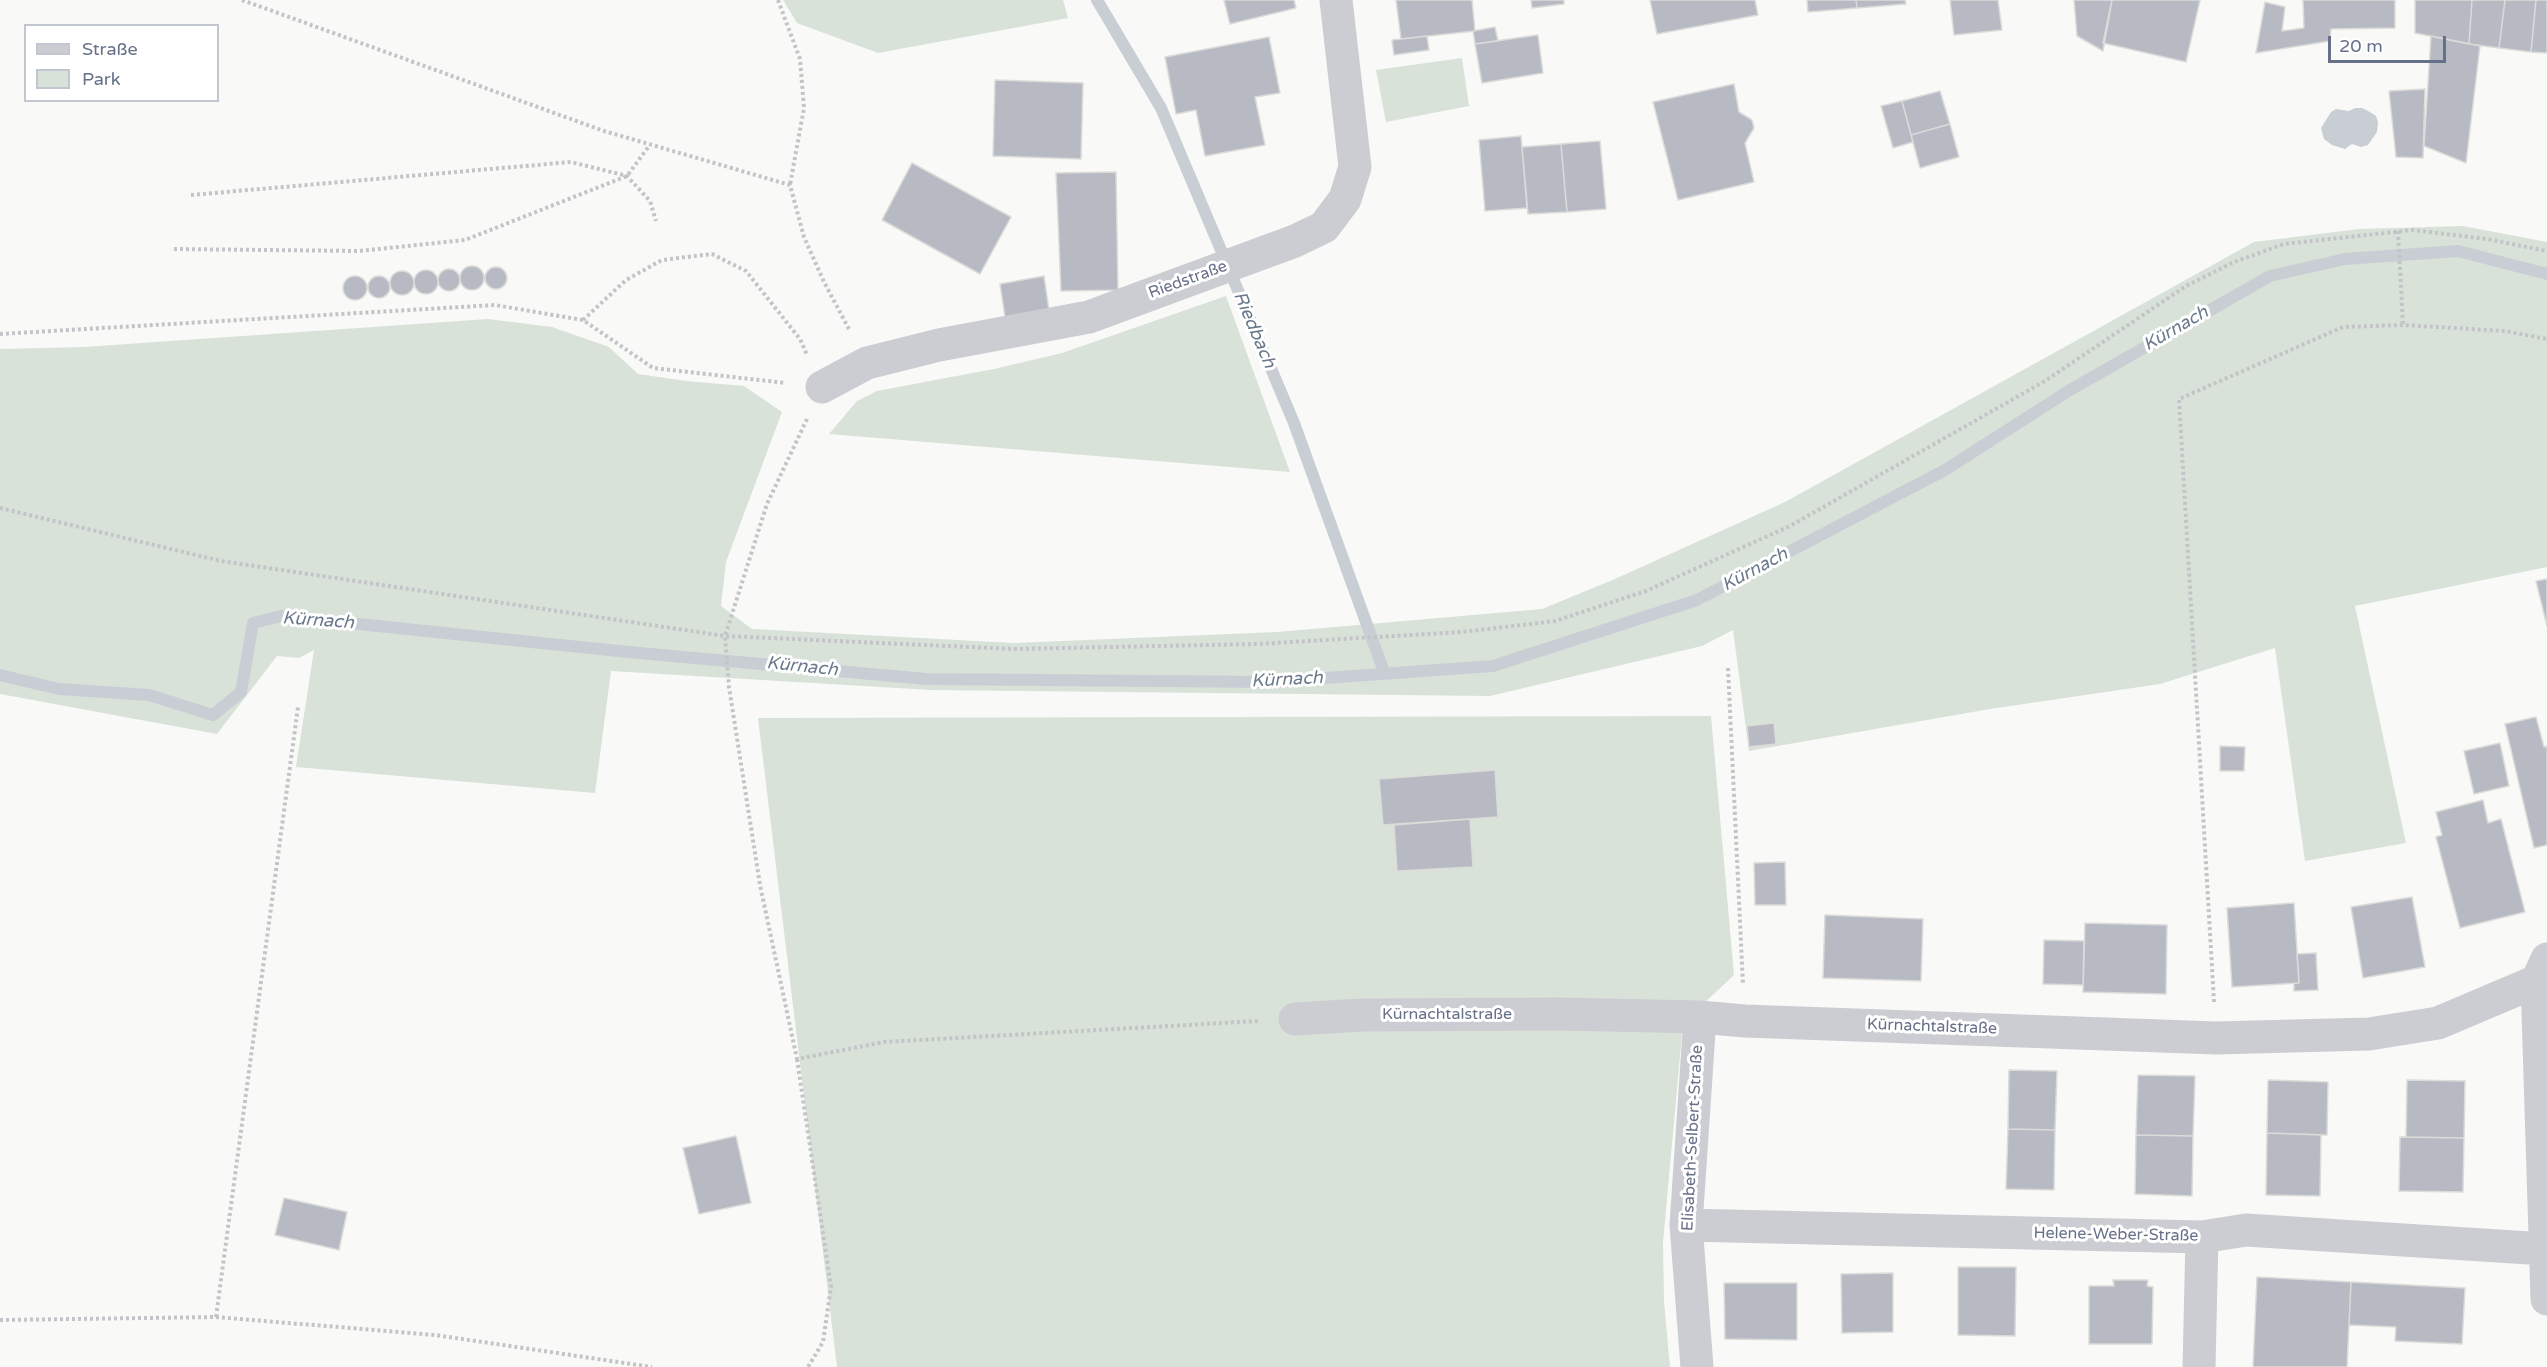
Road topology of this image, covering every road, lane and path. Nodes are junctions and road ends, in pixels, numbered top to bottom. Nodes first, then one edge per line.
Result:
1 (242, 0) edge
2 (778, 0) edge
3 (1336, 0) edge
4 (649, 146) junction
5 (627, 176) junction
6 (790, 186) junction
7 (191, 195) dead end
8 (656, 221) dead end
9 (2397, 231) junction
10 (174, 249) dead end
11 (2547, 251) edge
12 (583, 320) junction
13 (2403, 325) junction
14 (0, 334) edge
15 (2547, 339) edge
16 (867, 363) junction
17 (822, 387) junction
18 (0, 508) edge
19 (724, 636) junction
20 (1728, 668) dead end
21 (298, 707) dead end
22 (2542, 970) edge
23 (1700, 1017) junction
24 (1295, 1018) joint
25 (1745, 1021) junction
26 (2216, 1038) junction
27 (797, 1059) junction
28 (2545, 1176) edge
29 (1686, 1225) junction
30 (2202, 1237) junction
31 (2545, 1249) junction
32 (2547, 1299) edge
33 (216, 1317) junction
34 (0, 1320) edge
35 (652, 1367) edge
36 (808, 1367) edge
37 (1697, 1367) edge
38 (2199, 1367) edge

1 - 4 path
2 - 6 path
3 - 16 street, Riedstraße
4 - 5 path
4 - 6 path
5 - 7 path
5 - 8 path
5 - 10 path
6 - 16 path
9 - 11 path
9 - 13 path
9 - 19 path
12 - 14 path
12 - 17 path
12 - 17 path
13 - 15 path
13 - 26 path
16 - 17 street, Riedstraße
17 - 19 path
18 - 19 path
19 - 27 path
20 - 25 path
21 - 33 path
22 - 26 street, Kürnachtalstraße
22 - 28 street
23 - 24 street, Kürnachtalstraße
23 - 25 street, Kürnachtalstraße
23 - 29 street, Elisabeth-Selbert-Straße
24 - 27 path
25 - 26 street, Kürnachtalstraße
27 - 36 path
28 - 31 street
29 - 30 street, Helene-Weber-Straße
29 - 37 street, Elisabeth-Selbert-Straße
30 - 31 street, Helene-Weber-Straße
30 - 38 street
31 - 32 street
33 - 34 path
33 - 35 path

